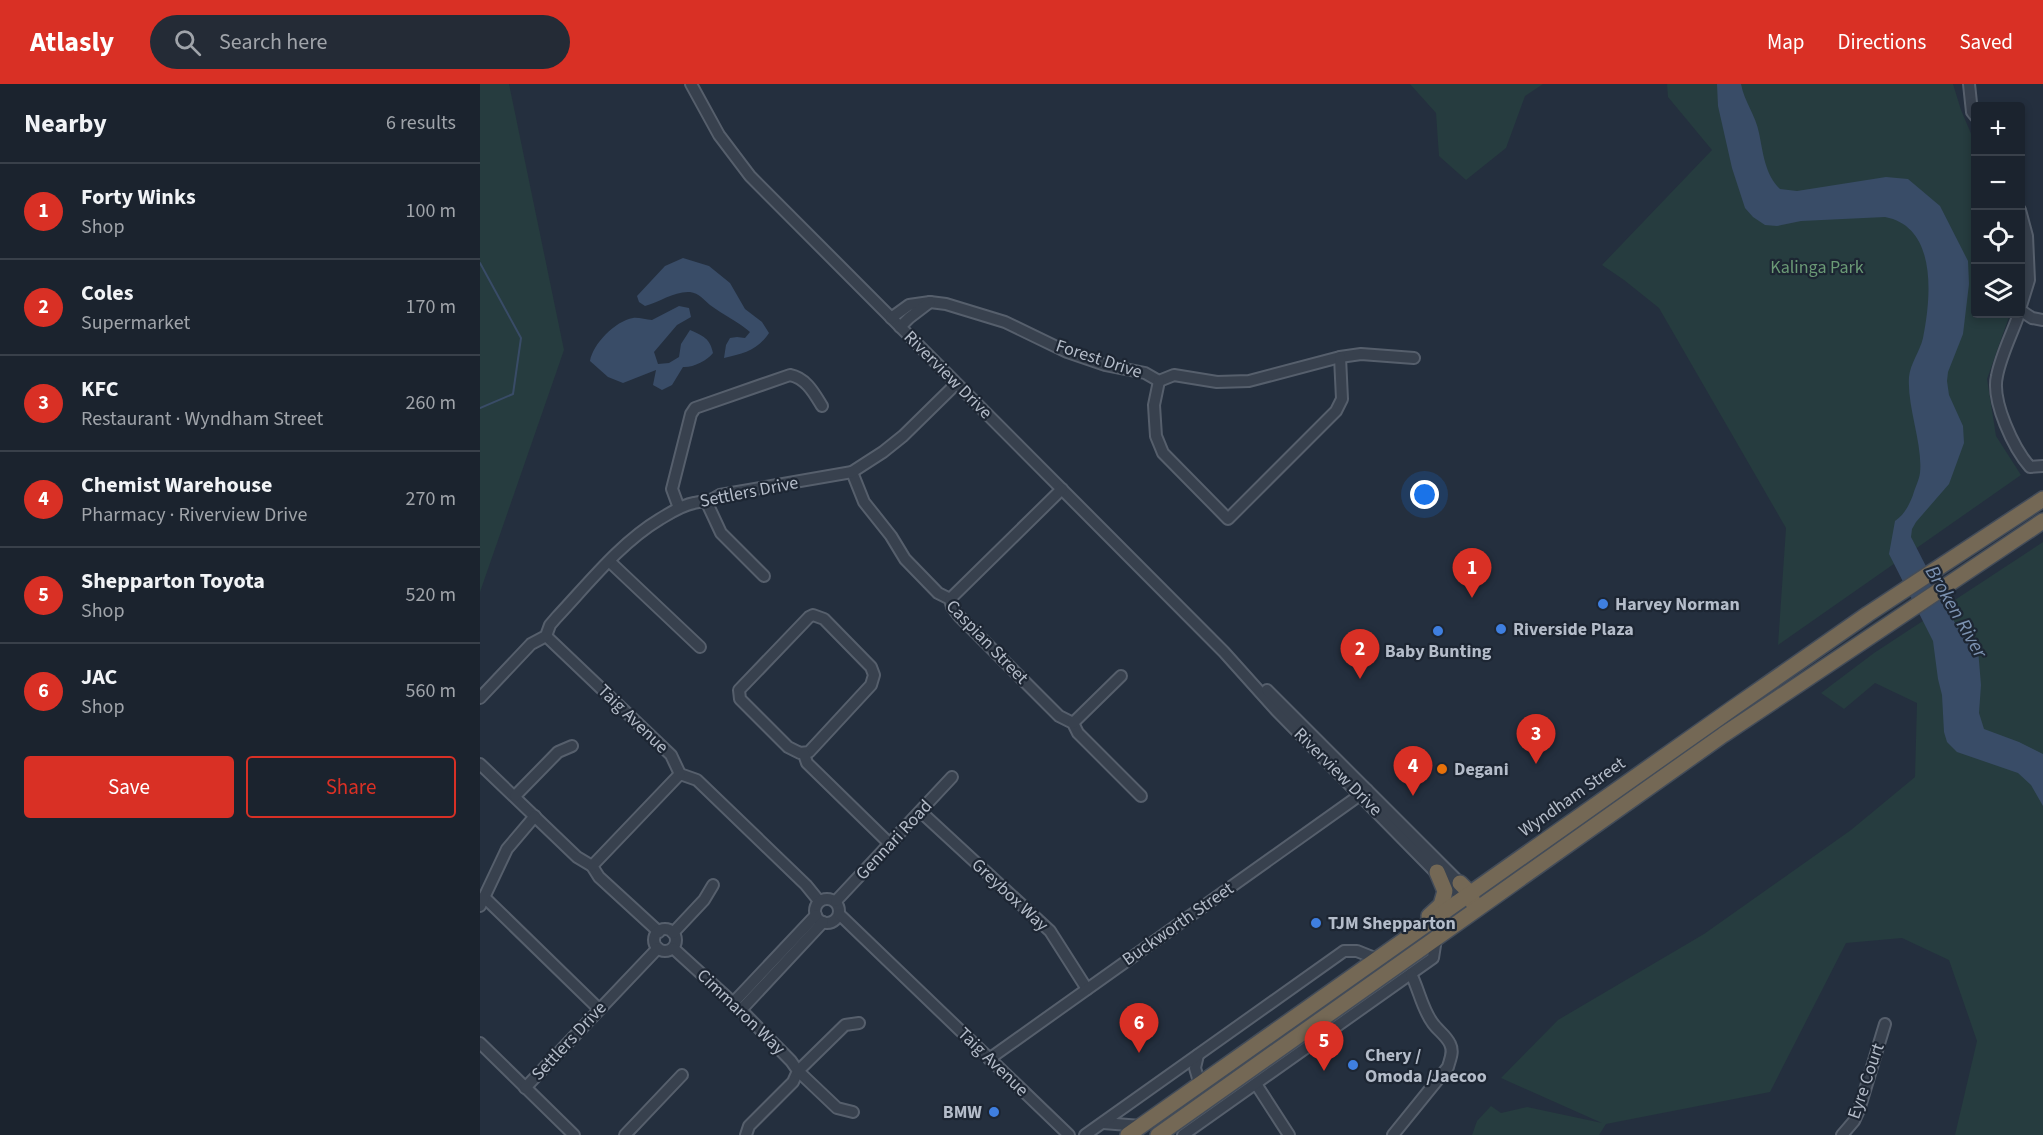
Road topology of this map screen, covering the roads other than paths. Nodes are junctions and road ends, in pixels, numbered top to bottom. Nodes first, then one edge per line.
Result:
1 (691, 84) edge
2 (1969, 84) edge
3 (1971, 103) edge
4 (2025, 229) edge
5 (2025, 294) edge
6 (930, 302) junction
7 (2025, 314) edge
8 (891, 318) junction
9 (2017, 318) edge
10 (2043, 320) edge
11 (900, 327) junction
12 (1340, 357) junction
13 (1414, 358) dead end
14 (1159, 381) junction
15 (956, 384) junction
16 (822, 406) dead end
17 (2043, 466) edge
18 (852, 472) junction
19 (1062, 489) junction
20 (2043, 499) edge
21 (707, 502) junction
22 (679, 508) junction
23 (2043, 521) edge
24 (610, 562) junction
25 (764, 576) dead end
26 (950, 599) junction
27 (546, 636) junction
28 (699, 647) dead end
29 (1121, 676) dead end
30 (1758, 690) junction
31 (1784, 694) junction
32 (480, 698) edge
33 (1072, 723) junction
34 (572, 746) dead end
35 (1676, 748) junction
36 (1702, 750) junction
37 (806, 753) junction
38 (480, 764) edge
39 (680, 774) junction
40 (952, 777) dead end
41 (1364, 792) junction
42 (515, 796) junction
43 (1141, 796) dead end
44 (921, 812) junction
45 (535, 816) junction
46 (1578, 837) junction
47 (892, 842) junction
48 (592, 866) junction
49 (1437, 872) junction
50 (712, 885) dead end
51 (1464, 894) junction
52 (819, 901) junction
53 (482, 902) edge
54 (836, 902) junction
55 (839, 914) junction
56 (819, 919) junction
57 (1463, 920) junction
58 (659, 932) junction
59 (673, 933) junction
60 (1436, 939) junction
61 (658, 948) junction
62 (673, 948) junction
63 (1378, 959) junction
64 (1411, 974) junction
65 (1087, 989) junction
66 (737, 1007) junction
67 (599, 1009) junction
68 (859, 1023) dead end
69 (1886, 1024) dead end
70 (480, 1043) edge
71 (1198, 1055) junction
72 (989, 1059) junction
73 (798, 1071) junction
74 (682, 1075) dead end
75 (1256, 1084) junction
76 (1200, 1085) junction
77 (525, 1088) junction
78 (1186, 1094) junction
79 (1207, 1101) junction
80 (853, 1112) dead end
81 (1103, 1122) junction
82 (1142, 1126) junction
83 (574, 1135) edge
84 (625, 1135) edge
85 (746, 1135) edge
86 (1069, 1135) edge
87 (1085, 1135) edge
88 (1128, 1135) edge
89 (1158, 1135) edge
90 (1183, 1135) edge
91 (1290, 1135) edge
92 (1393, 1135) edge
93 (1842, 1135) edge

1 - 8 street, Riverview Drive
2 - 3 street
4 - 5 street
6 - 8 street, Forest Drive
6 - 11 street
6 - 14 street, Forest Drive
7 - 10 street
8 - 11 street, Riverview Drive
9 - 17 street
11 - 15 street, Riverview Drive
12 - 13 street, Forest Drive
12 - 14 street, Forest Drive
12 - 14 street
15 - 18 street, Settlers Drive
15 - 19 street, Riverview Drive
16 - 22 street
18 - 21 street, Settlers Drive
18 - 26 street, Caspian Street
19 - 26 street
19 - 41 street, Riverview Drive
20 - 30 highway, Wyndham Street
21 - 22 street, Settlers Drive
21 - 25 street
22 - 24 street, Settlers Drive
23 - 31 highway, Wyndham Street
24 - 27 street, Settlers Drive
24 - 28 street
26 - 33 street, Caspian Street
27 - 32 street, Settlers Drive
27 - 39 street, Taig Avenue
29 - 33 street
30 - 31 highway
30 - 35 highway, Wyndham Street
31 - 36 highway, Wyndham Street
33 - 43 street, Caspian Street
34 - 42 street
35 - 36 highway
35 - 51 highway, Wyndham Street
36 - 46 highway, Wyndham Street
37 - 37 street
37 - 47 street
38 - 42 street
39 - 48 street
39 - 52 street, Taig Avenue
40 - 44 street, Gennari Road
41 - 49 street, Riverview Drive
41 - 51 street, Riverview Drive
41 - 65 street, Buckworth Street
42 - 45 street
44 - 47 street, Gennari Road
44 - 65 street, Greybox Way
45 - 48 street
45 - 53 street
46 - 51 highway
46 - 57 highway, Wyndham Street
47 - 54 street, Gennari Road
48 - 58 street
49 - 51 street, Riverview Drive
49 - 63 highway
50 - 59 street
51 - 57 highway
51 - 63 highway, Wyndham Street
52 - 54 street
52 - 56 street
53 - 67 street
54 - 55 street
55 - 56 street
55 - 72 street, Taig Avenue
56 - 66 street
57 - 60 highway, Wyndham Street
58 - 59 street
58 - 61 street
59 - 62 street
60 - 64 street
60 - 79 highway, Wyndham Street
61 - 62 street
61 - 67 street, Settlers Drive
62 - 66 street, Cimmaron Way
63 - 71 street
63 - 76 highway, Wyndham Street
64 - 75 street
64 - 92 street
65 - 72 street, Buckworth Street
66 - 73 street, Cimmaron Way
67 - 77 street, Settlers Drive
68 - 73 street
69 - 93 street, Eyre Court
70 - 77 street, Settlers Drive
71 - 76 street
71 - 81 street
72 - 86 street, Taig Avenue
73 - 80 street
73 - 85 street, Cimmaron Way
74 - 84 street
75 - 90 street
75 - 91 street
76 - 78 highway, Wyndham Street
76 - 79 highway
77 - 83 street
78 - 79 highway
78 - 82 highway, Wyndham Street
79 - 89 highway, Wyndham Street
81 - 82 street
81 - 87 street
82 - 88 highway, Wyndham Street

